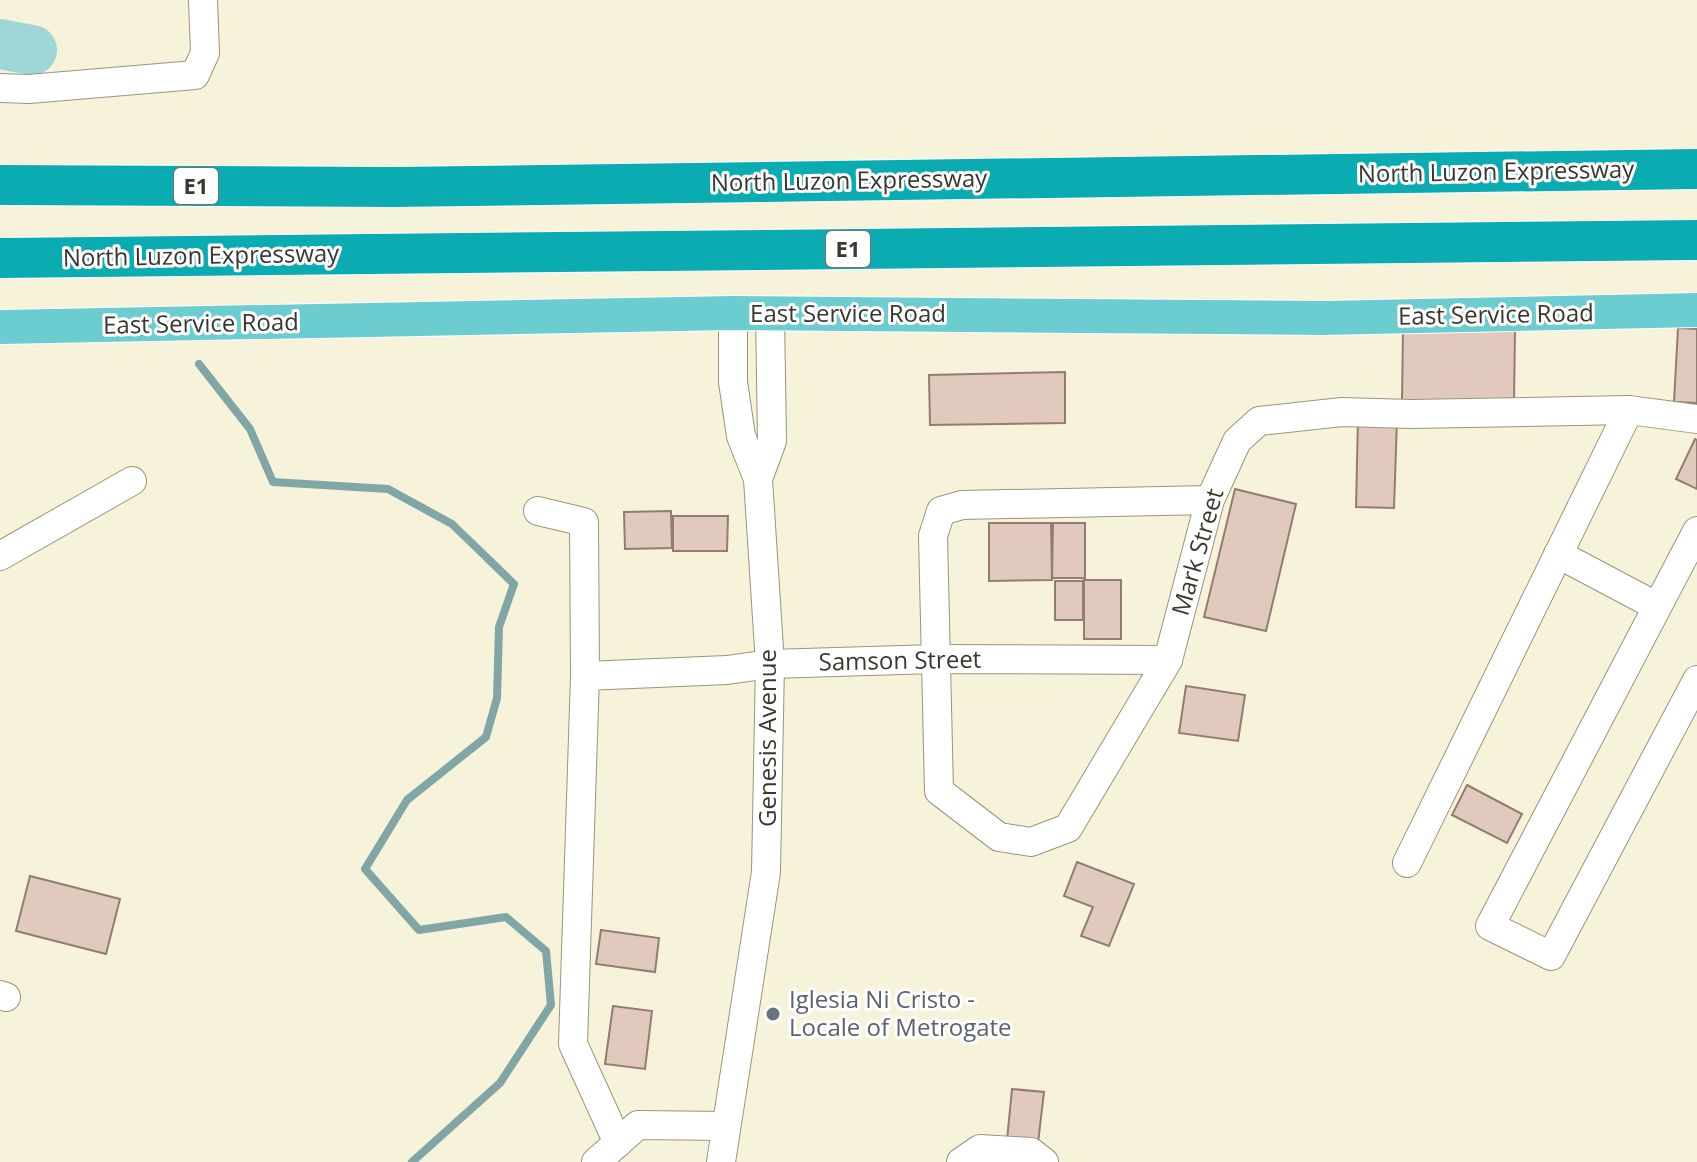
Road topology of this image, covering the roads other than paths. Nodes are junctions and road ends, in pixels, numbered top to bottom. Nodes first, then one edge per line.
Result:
1 (203, 0) edge
2 (0, 88) edge
3 (1697, 169) edge
4 (0, 185) edge
5 (1697, 240) edge
6 (0, 258) edge
7 (1697, 310) edge
8 (733, 313) junction
9 (770, 314) junction
10 (0, 327) edge
11 (1629, 410) junction
12 (1697, 419) edge
13 (758, 479) junction
14 (132, 481) dead end
15 (1210, 500) junction
16 (538, 511) dead end
17 (1697, 531) edge
18 (1558, 554) junction
19 (0, 556) edge
20 (1656, 606) junction
21 (935, 659) junction
22 (1168, 660) junction
23 (770, 664) junction
24 (585, 676) junction
25 (1697, 680) edge
26 (1407, 863) dead end
27 (726, 1126) junction
28 (618, 1143) junction
29 (596, 1162) edge
30 (721, 1162) edge
31 (961, 1162) edge
32 (1044, 1162) edge

1 - 2 street
3 - 4 highway, North Luzon Expressway / E1
5 - 6 highway, North Luzon Expressway / E1
7 - 9 main road, East Service Road
8 - 9 main road, East Service Road
8 - 10 main road, East Service Road
8 - 13 street
9 - 13 street, Genesis Avenue
11 - 12 street, Mark Street
11 - 15 street, Mark Street
11 - 18 street
13 - 23 street, Genesis Avenue
14 - 19 street
15 - 21 street
15 - 22 street, Mark Street
16 - 24 street
17 - 20 street
18 - 20 street
18 - 26 street
20 - 25 street
21 - 22 street, Samson Street
21 - 22 street, Mark Street
21 - 23 street, Samson Street
23 - 24 street, Samson Street
23 - 27 street, Genesis Avenue
24 - 28 street
27 - 28 street
27 - 30 street, Genesis Avenue
28 - 29 street
31 - 32 street

